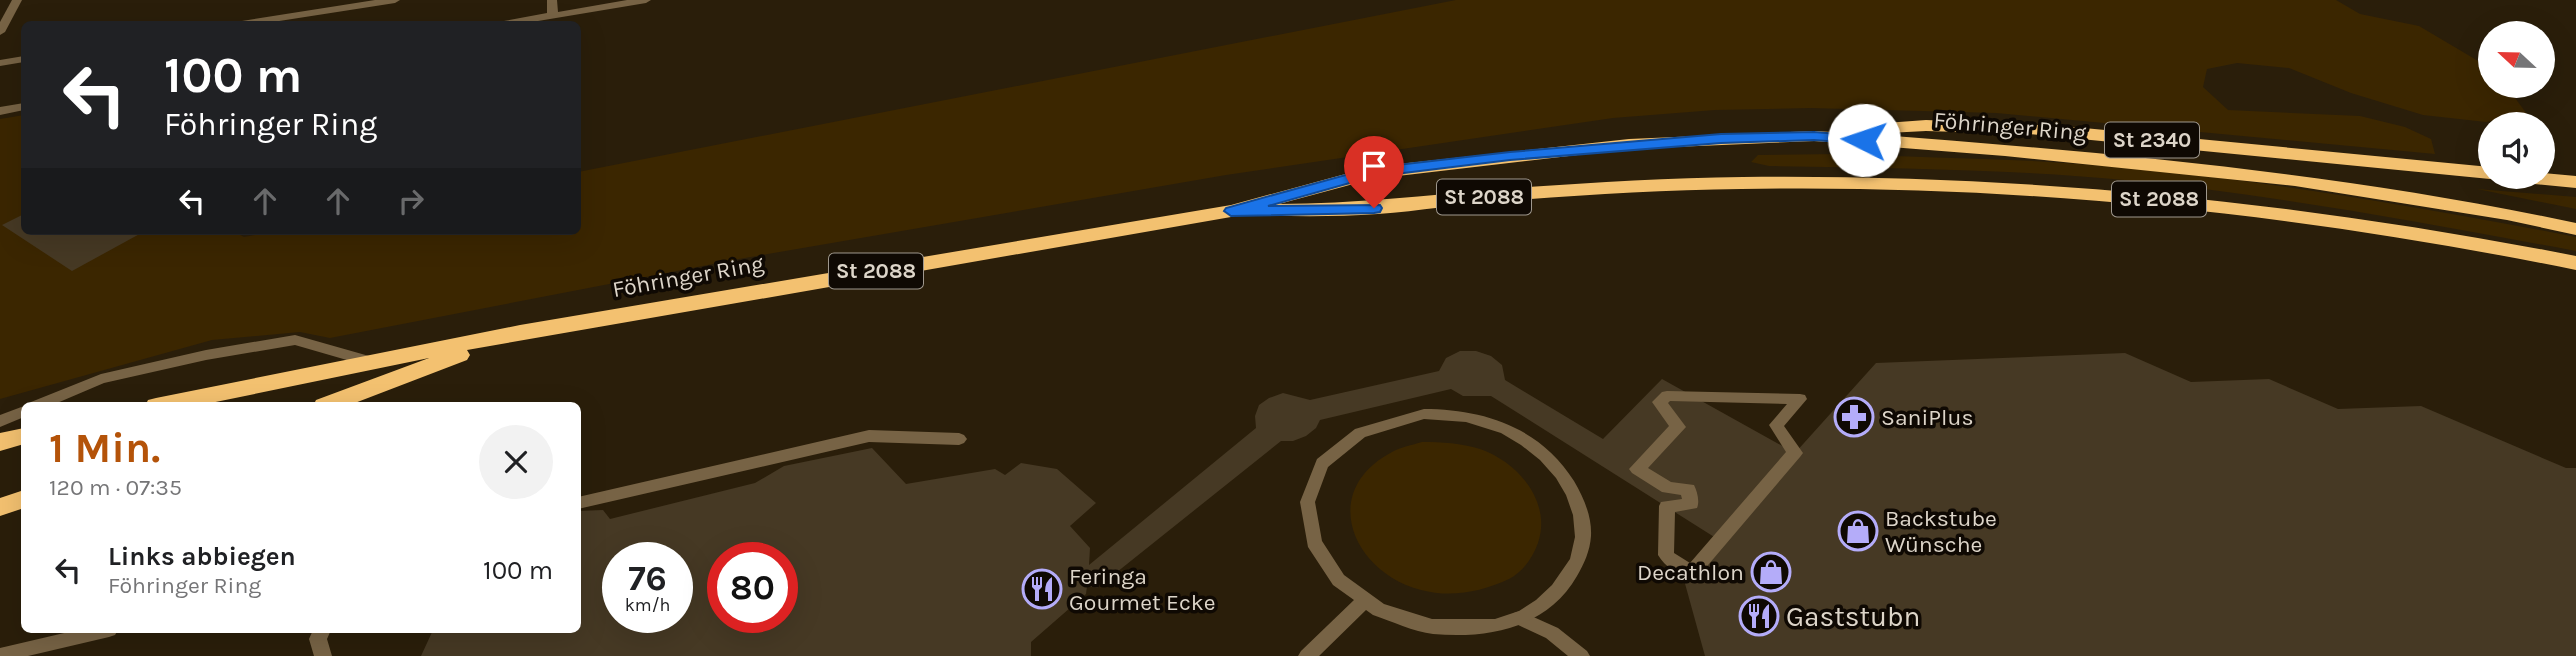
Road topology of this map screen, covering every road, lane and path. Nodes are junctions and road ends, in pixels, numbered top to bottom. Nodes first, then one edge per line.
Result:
1 (17, 0) edge
2 (394, 0) edge
3 (552, 0) edge
4 (646, 0) edge
5 (552, 16) junction
6 (261, 21) edge
7 (522, 21) edge
8 (0, 32) edge
9 (21, 60) edge
10 (0, 63) edge
11 (21, 108) edge
12 (0, 111) edge
13 (1814, 136) junction
14 (2478, 172) edge
15 (2555, 180) edge
16 (2576, 182) edge
17 (1231, 211) junction
18 (2576, 229) edge
19 (2576, 263) edge
20 (520, 332) junction
21 (371, 362) junction
22 (46, 402) edge
23 (176, 402) edge
24 (335, 402) edge
25 (21, 412) edge
26 (0, 421) edge
27 (21, 437) edge
28 (959, 439) dead end
29 (0, 442) edge
30 (1795, 453) joint
31 (21, 500) edge
32 (581, 502) edge
33 (0, 507) edge
34 (1361, 604) junction
35 (1521, 618) junction
36 (96, 633) edge
37 (321, 633) edge
38 (0, 655) edge
39 (323, 656) edge
40 (1307, 656) edge
41 (1581, 656) edge

1 - 8 street
2 - 6 street
3 - 5 street
4 - 5 street
5 - 7 street
9 - 10 street
11 - 12 street
13 - 14 highway, St 2340
13 - 17 highway, Föhringer Ring / St 2088
13 - 18 highway, Föhringer Ring / St 2088
15 - 16 highway
17 - 19 highway, Föhringer Ring / St 2088
17 - 20 highway, Föhringer Ring / St 2088
20 - 21 highway, Föhringer Ring / St 2088
20 - 24 highway
21 - 22 street
21 - 23 highway, Föhringer Ring / St 2088
25 - 26 street
27 - 29 highway
28 - 32 street
30 - 30 street
31 - 33 highway
34 - 35 street
34 - 35 street
34 - 40 street
35 - 41 street
36 - 38 street
37 - 39 street

